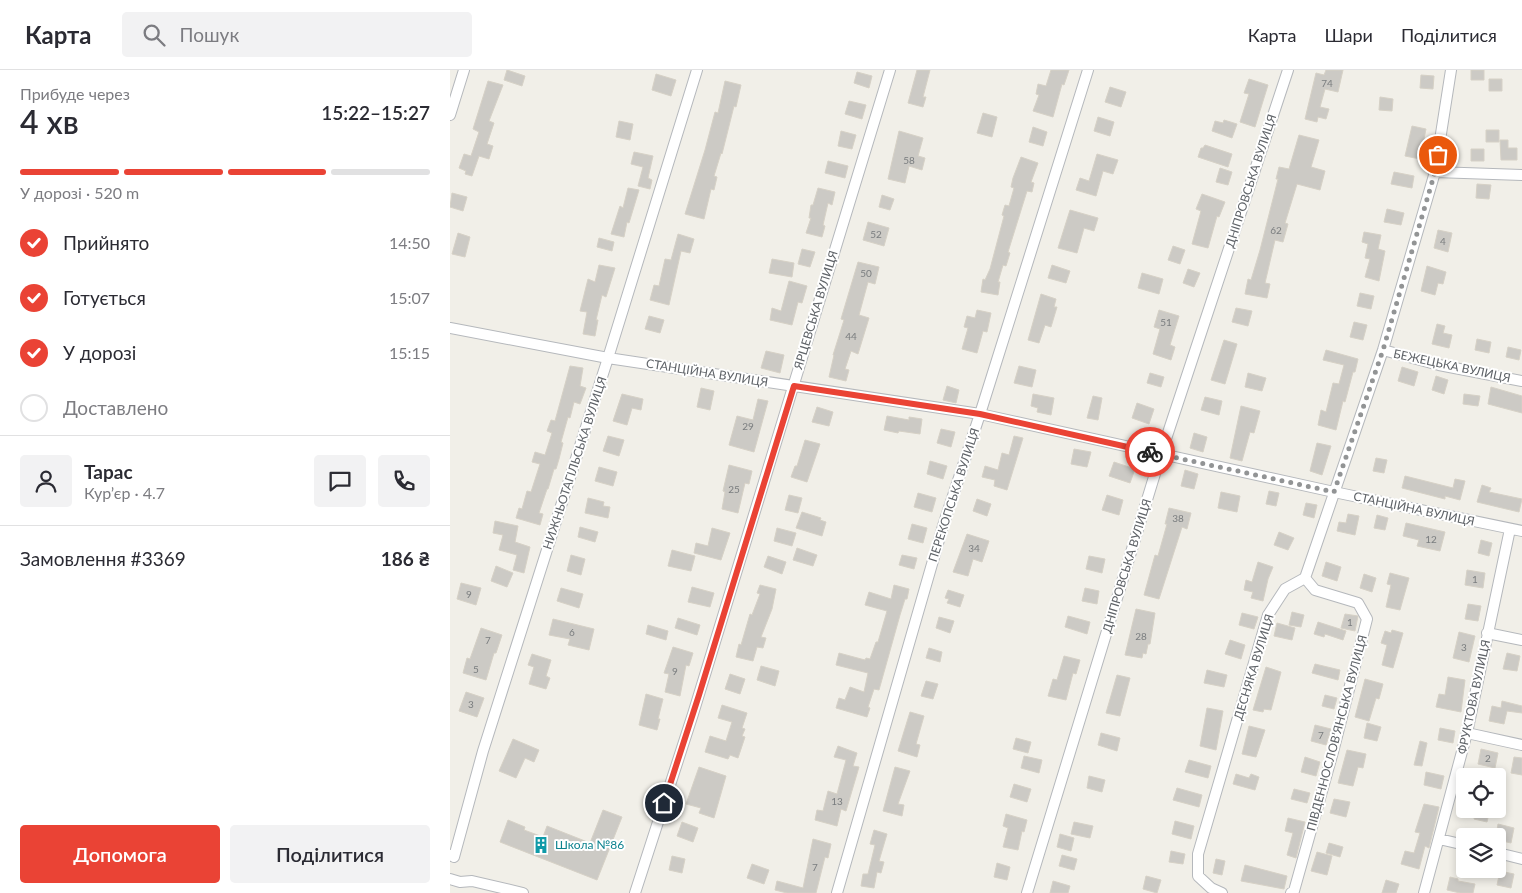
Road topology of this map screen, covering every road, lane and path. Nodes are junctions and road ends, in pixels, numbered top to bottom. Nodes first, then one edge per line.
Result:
1 (464, 70) edge
2 (697, 70) edge
3 (890, 70) edge
4 (1088, 70) edge
5 (1288, 70) edge
6 (1451, 70) edge
7 (450, 115) edge
8 (1435, 172) junction
9 (1522, 175) edge
10 (450, 328) edge
11 (1383, 350) junction
12 (608, 358) junction
13 (1522, 381) edge
14 (794, 386) junction
15 (980, 414) junction
16 (1161, 454) junction
17 (1334, 492) junction
18 (1510, 528) junction
19 (1522, 531) edge
20 (1305, 578) junction
21 (1487, 633) junction
22 (1522, 640) edge
23 (1467, 734) junction
24 (1522, 745) edge
25 (1439, 839) junction
26 (1456, 843) edge
27 (1506, 855) edge
28 (452, 856) edge
29 (1522, 859) edge
30 (450, 879) edge
31 (523, 893) edge
32 (635, 893) edge
33 (837, 893) edge
34 (1027, 893) edge
35 (1222, 893) edge
36 (1291, 893) edge
37 (1424, 893) edge

1 - 7 street
2 - 12 street, НИЖНЬОТАГІЛЬСЬКА ВУЛИЦЯ
3 - 14 street, ЯРЦЕВСЬКА ВУЛИЦЯ
4 - 15 street, ПЕРЕКОПСЬКА ВУЛИЦЯ
5 - 16 street, ДНІПРОВСЬКА ВУЛИЦЯ
6 - 8 street
8 - 9 street
8 - 11 street
10 - 12 street, СТАНЦІЙНА ВУЛИЦЯ
11 - 13 street, БЕЖЕЦЬКА ВУЛИЦЯ
11 - 17 street
12 - 14 street, СТАНЦІЙНА ВУЛИЦЯ
12 - 28 street, НИЖНЬОТАГІЛЬСЬКА ВУЛИЦЯ
14 - 15 street, СТАНЦІЙНА ВУЛИЦЯ
14 - 32 street, ЯРЦЕВСЬКА ВУЛИЦЯ
15 - 16 street, СТАНЦІЙНА ВУЛИЦЯ
15 - 33 street, ПЕРЕКОПСЬКА ВУЛИЦЯ
16 - 17 street, СТАНЦІЙНА ВУЛИЦЯ
16 - 34 street, ДНІПРОВСЬКА ВУЛИЦЯ
17 - 18 street, СТАНЦІЙНА ВУЛИЦЯ
17 - 20 street
18 - 19 street, СТАНЦІЙНА ВУЛИЦЯ
18 - 21 street, ФРУКТОВА ВУЛИЦЯ
20 - 35 street, ДЕСНЯКА ВУЛИЦЯ
20 - 36 street, ПІВДЕННОСЛОВ’ЯНСЬКА ВУЛИЦЯ
21 - 22 street
21 - 23 street, ФРУКТОВА ВУЛИЦЯ
23 - 24 street
23 - 25 street, ФРУКТОВА ВУЛИЦЯ
25 - 26 street
25 - 37 street, ФРУКТОВА ВУЛИЦЯ
27 - 29 street
30 - 31 street

